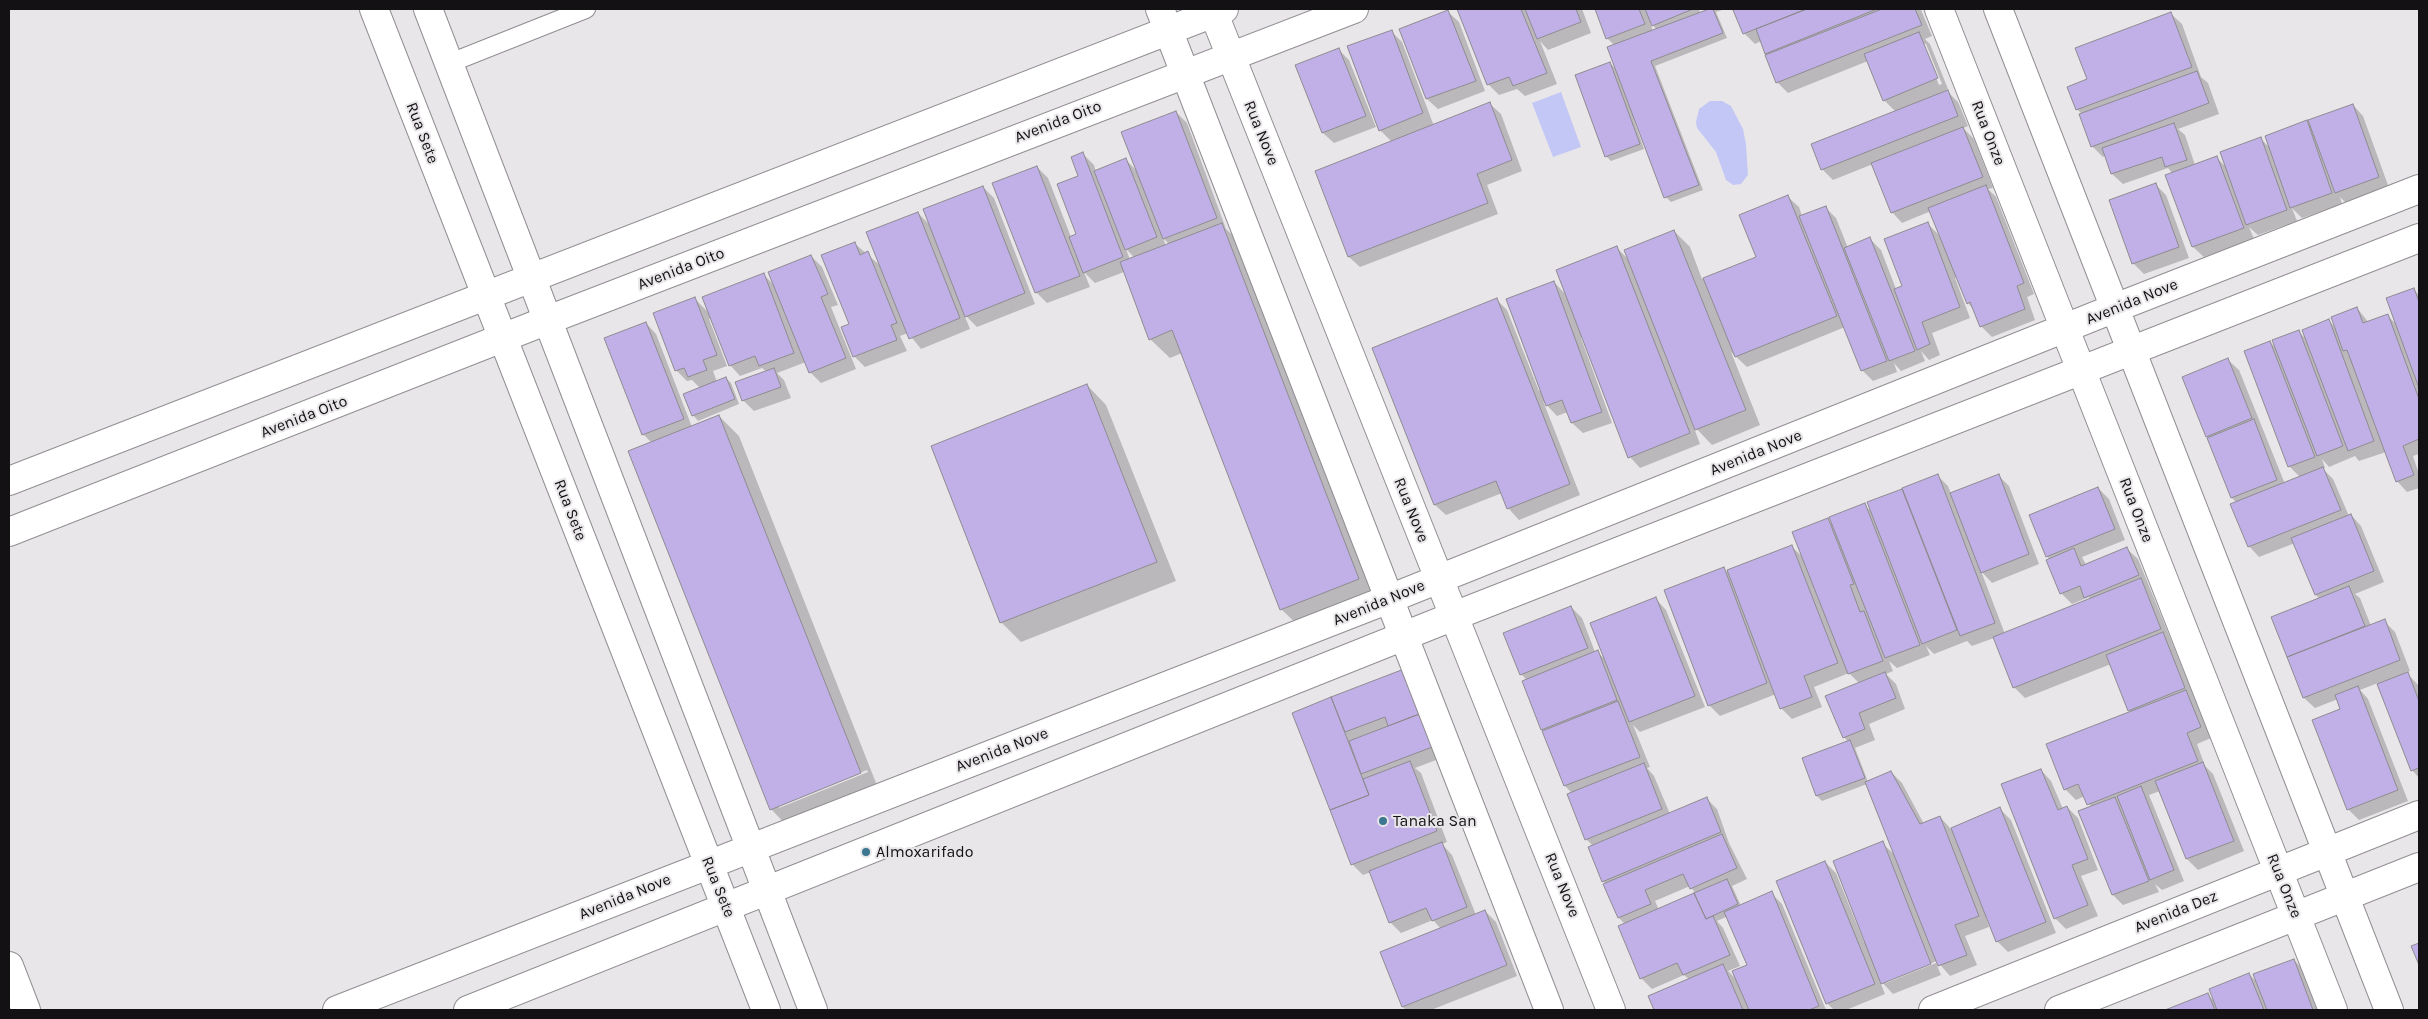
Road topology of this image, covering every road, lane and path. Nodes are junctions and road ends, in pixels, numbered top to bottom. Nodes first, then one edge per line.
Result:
1 (374, 9) edge
2 (428, 9) edge
3 (586, 9) edge
4 (1354, 9) edge
5 (1939, 9) edge
6 (1998, 9) edge
7 (1216, 10) edge
8 (1164, 20) edge
9 (1231, 57) junction
10 (450, 63) junction
11 (1185, 72) junction
12 (2419, 189) edge
13 (2419, 238) edge
14 (531, 277) junction
15 (486, 295) junction
16 (2115, 308) junction
17 (548, 320) junction
18 (2065, 330) junction
19 (503, 340) junction
20 (2131, 350) junction
21 (2082, 371) junction
22 (9, 481) edge
23 (9, 532) edge
24 (1439, 579) junction
25 (1389, 599) junction
26 (1454, 616) junction
27 (1403, 637) junction
28 (2419, 815) edge
29 (749, 848) junction
30 (2327, 851) junction
31 (709, 864) junction
32 (2419, 867) edge
33 (2278, 871) junction
34 (766, 892) junction
35 (2345, 896) junction
36 (727, 908) junction
37 (2296, 917) junction
38 (9, 966) edge
39 (26, 1010) edge
40 (337, 1010) edge
41 (468, 1010) edge
42 (766, 1010) edge
43 (813, 1010) edge
44 (1550, 1010) edge
45 (1611, 1010) edge
46 (1933, 1010) edge
47 (2059, 1010) edge
48 (2333, 1010) edge
49 (2389, 1010) edge

1 - 15 street, Rua Sete
2 - 10 street
3 - 10 lane
4 - 9 street, Avenida Oito
5 - 18 street, Rua Onze
6 - 16 street
7 - 8 street
7 - 9 street, Rua Nove
8 - 11 street
8 - 14 street
9 - 11 street, Avenida Oito
9 - 24 street, Rua Nove
10 - 14 street
11 - 17 street, Avenida Oito
11 - 25 street
12 - 16 street, Avenida Nove
13 - 20 street
14 - 15 street
14 - 17 street
15 - 19 street, Rua Sete
15 - 22 street
16 - 18 street, Avenida Nove
16 - 20 street
17 - 19 street, Avenida Oito
17 - 29 street
18 - 21 street, Rua Onze
18 - 24 street, Avenida Nove
19 - 23 street, Avenida Oito
19 - 31 street, Rua Sete
20 - 21 street
20 - 30 street
21 - 26 street
21 - 33 street, Rua Onze
24 - 25 street, Avenida Nove
24 - 26 street, Rua Nove
25 - 27 street
25 - 29 street, Avenida Nove
26 - 27 street
26 - 45 street, Rua Nove
27 - 34 street
27 - 44 street
28 - 30 street, Avenida Dez
29 - 31 street, Avenida Nove
29 - 34 street
30 - 33 street, Avenida Dez
30 - 35 street
31 - 36 street, Rua Sete
31 - 40 street, Avenida Nove
32 - 35 street
33 - 37 street, Rua Onze
33 - 46 street, Avenida Dez
34 - 36 street
34 - 43 street
35 - 37 street
35 - 49 street
36 - 41 street
36 - 42 street, Rua Sete
37 - 47 street
37 - 48 street, Rua Onze
38 - 39 street

